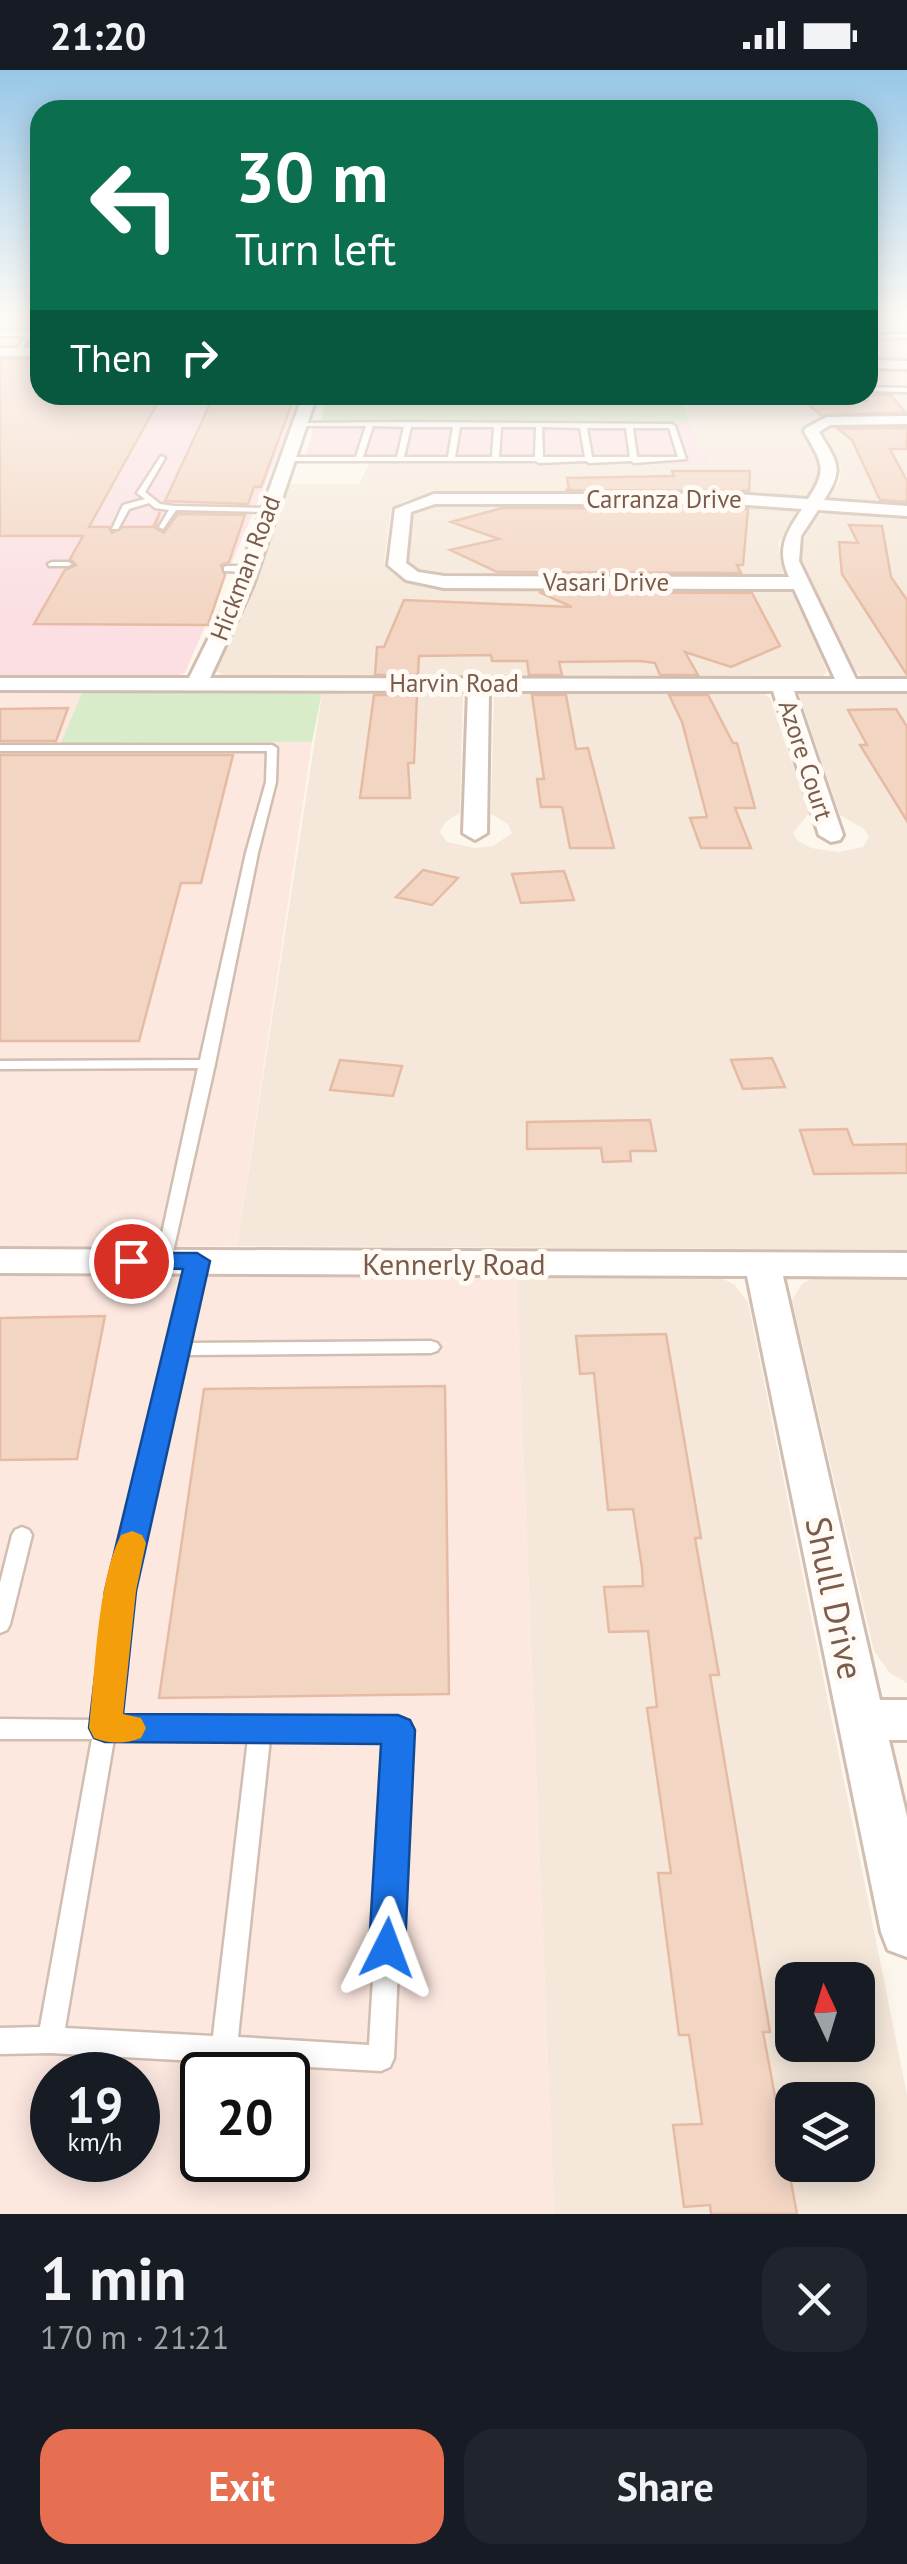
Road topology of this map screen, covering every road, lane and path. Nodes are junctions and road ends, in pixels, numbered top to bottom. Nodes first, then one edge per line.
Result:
1 (302, 414) edge
2 (907, 420) edge
3 (298, 424) junction
4 (370, 424) junction
5 (408, 424) junction
6 (457, 424) junction
7 (498, 425) junction
8 (539, 425) junction
9 (583, 425) junction
10 (628, 425) junction
11 (162, 458) dead end
12 (284, 459) junction
13 (359, 460) junction
14 (400, 460) junction
15 (451, 460) junction
16 (495, 460) junction
17 (538, 460) junction
18 (589, 461) junction
19 (634, 461) junction
20 (148, 500) junction
21 (814, 506) junction
22 (174, 508) junction
23 (270, 510) junction
24 (907, 510) edge
25 (116, 527) dead end
26 (163, 527) dead end
27 (52, 564) dead end
28 (68, 564) dead end
29 (226, 569) dead end
30 (249, 569) junction
31 (412, 576) joint
32 (800, 583) junction
33 (478, 682) junction
34 (197, 683) junction
35 (0, 684) edge
36 (781, 684) junction
37 (848, 684) junction
38 (907, 684) edge
39 (0, 748) edge
40 (475, 833) dead end
41 (831, 835) dead end
42 (208, 1064) junction
43 (0, 1066) edge
44 (0, 1261) edge
45 (181, 1261) junction
46 (763, 1265) junction
47 (907, 1265) edge
48 (432, 1347) dead end
49 (176, 1349) junction
50 (22, 1535) dead end
51 (0, 1624) edge
52 (861, 1720) junction
53 (907, 1720) edge
54 (105, 1728) junction
55 (0, 1729) edge
56 (260, 1729) junction
57 (907, 1932) edge
58 (50, 2040) junction
59 (0, 2041) edge
60 (224, 2049) junction

1 - 3 street, Hickman Road
2 - 21 street
3 - 4 lane
3 - 12 street, Hickman Road
4 - 5 lane
4 - 13 lane
5 - 6 lane
5 - 14 lane
6 - 7 lane
6 - 15 lane
7 - 8 lane
7 - 16 lane
8 - 9 lane
8 - 17 lane
9 - 10 lane
9 - 18 lane
10 - 19 lane
10 - 19 lane
11 - 20 lane
12 - 13 lane
12 - 23 street, Hickman Road
13 - 14 lane
14 - 15 lane
15 - 16 lane
16 - 17 lane
17 - 18 lane
18 - 19 lane
20 - 22 lane
20 - 25 lane
21 - 24 street, Carranza Drive
21 - 31 street, Carranza Drive
21 - 32 street
22 - 23 lane
22 - 26 lane
23 - 30 street, Hickman Road
27 - 28 lane
29 - 30 lane
30 - 34 street, Hickman Road
31 - 32 street, Vasari Drive
32 - 37 street
33 - 34 street, Harvin Road
33 - 36 street, Harvin Road
33 - 40 street
34 - 35 street, Harvin Road
36 - 37 street, Harvin Road
36 - 41 street, Azore Court
37 - 38 street, Harvin Road
39 - 42 lane
42 - 43 lane
42 - 45 lane
44 - 45 street, Kennerly Road
45 - 46 street, Kennerly Road
45 - 49 lane
46 - 47 street, Kennerly Road
46 - 52 street, Shull Drive
48 - 49 lane
49 - 54 lane
50 - 51 lane
52 - 53 street
52 - 57 street, Shull Drive
54 - 55 lane
54 - 56 lane
54 - 58 lane
56 - 60 lane
56 - 60 lane
58 - 59 lane
58 - 60 lane

